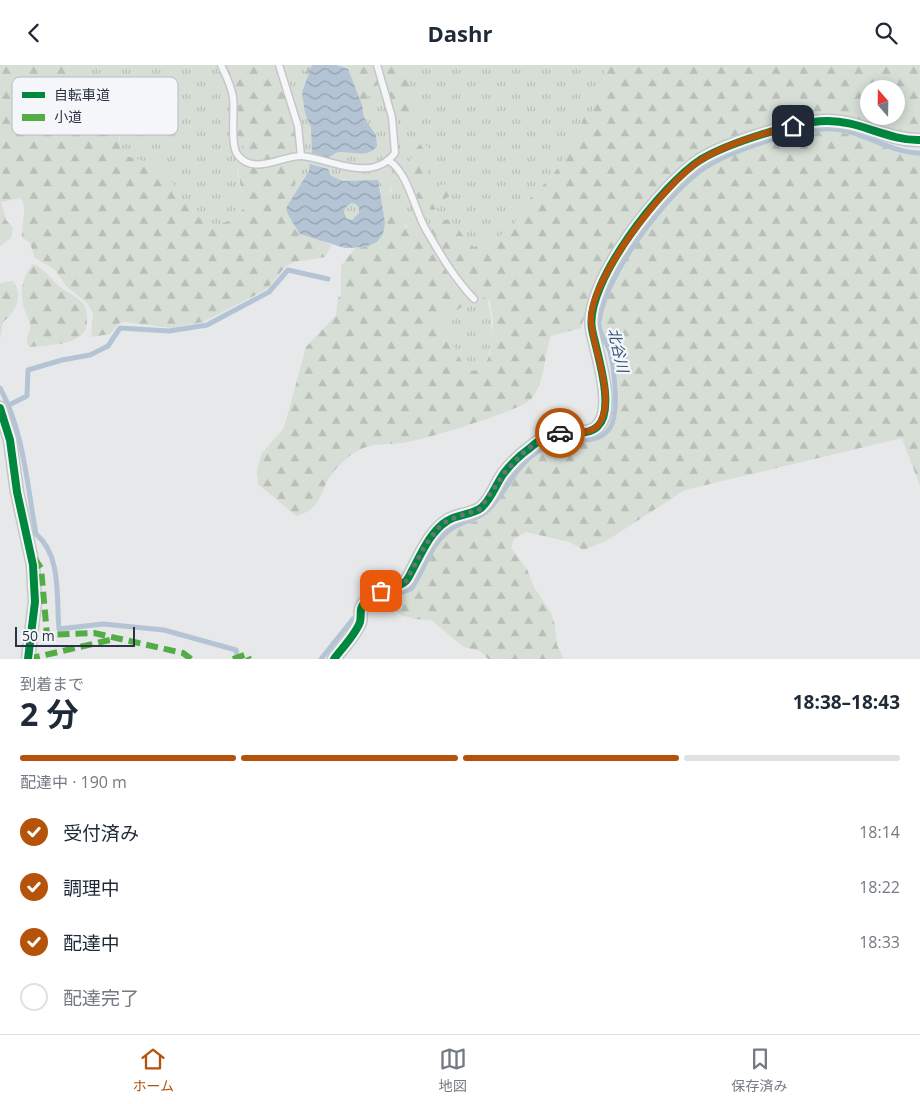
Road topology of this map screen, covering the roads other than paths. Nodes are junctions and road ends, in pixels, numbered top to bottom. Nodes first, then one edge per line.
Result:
1 (221, 65) edge
2 (279, 65) edge
3 (377, 65) edge
4 (920, 140) edge
5 (301, 156) junction
6 (389, 161) junction
7 (474, 299) dead end
8 (0, 408) edge
9 (28, 659) edge
10 (334, 659) edge

1 - 5 lane
2 - 5 lane
3 - 6 lane
4 - 10 street
5 - 6 lane
6 - 7 lane
8 - 9 street

